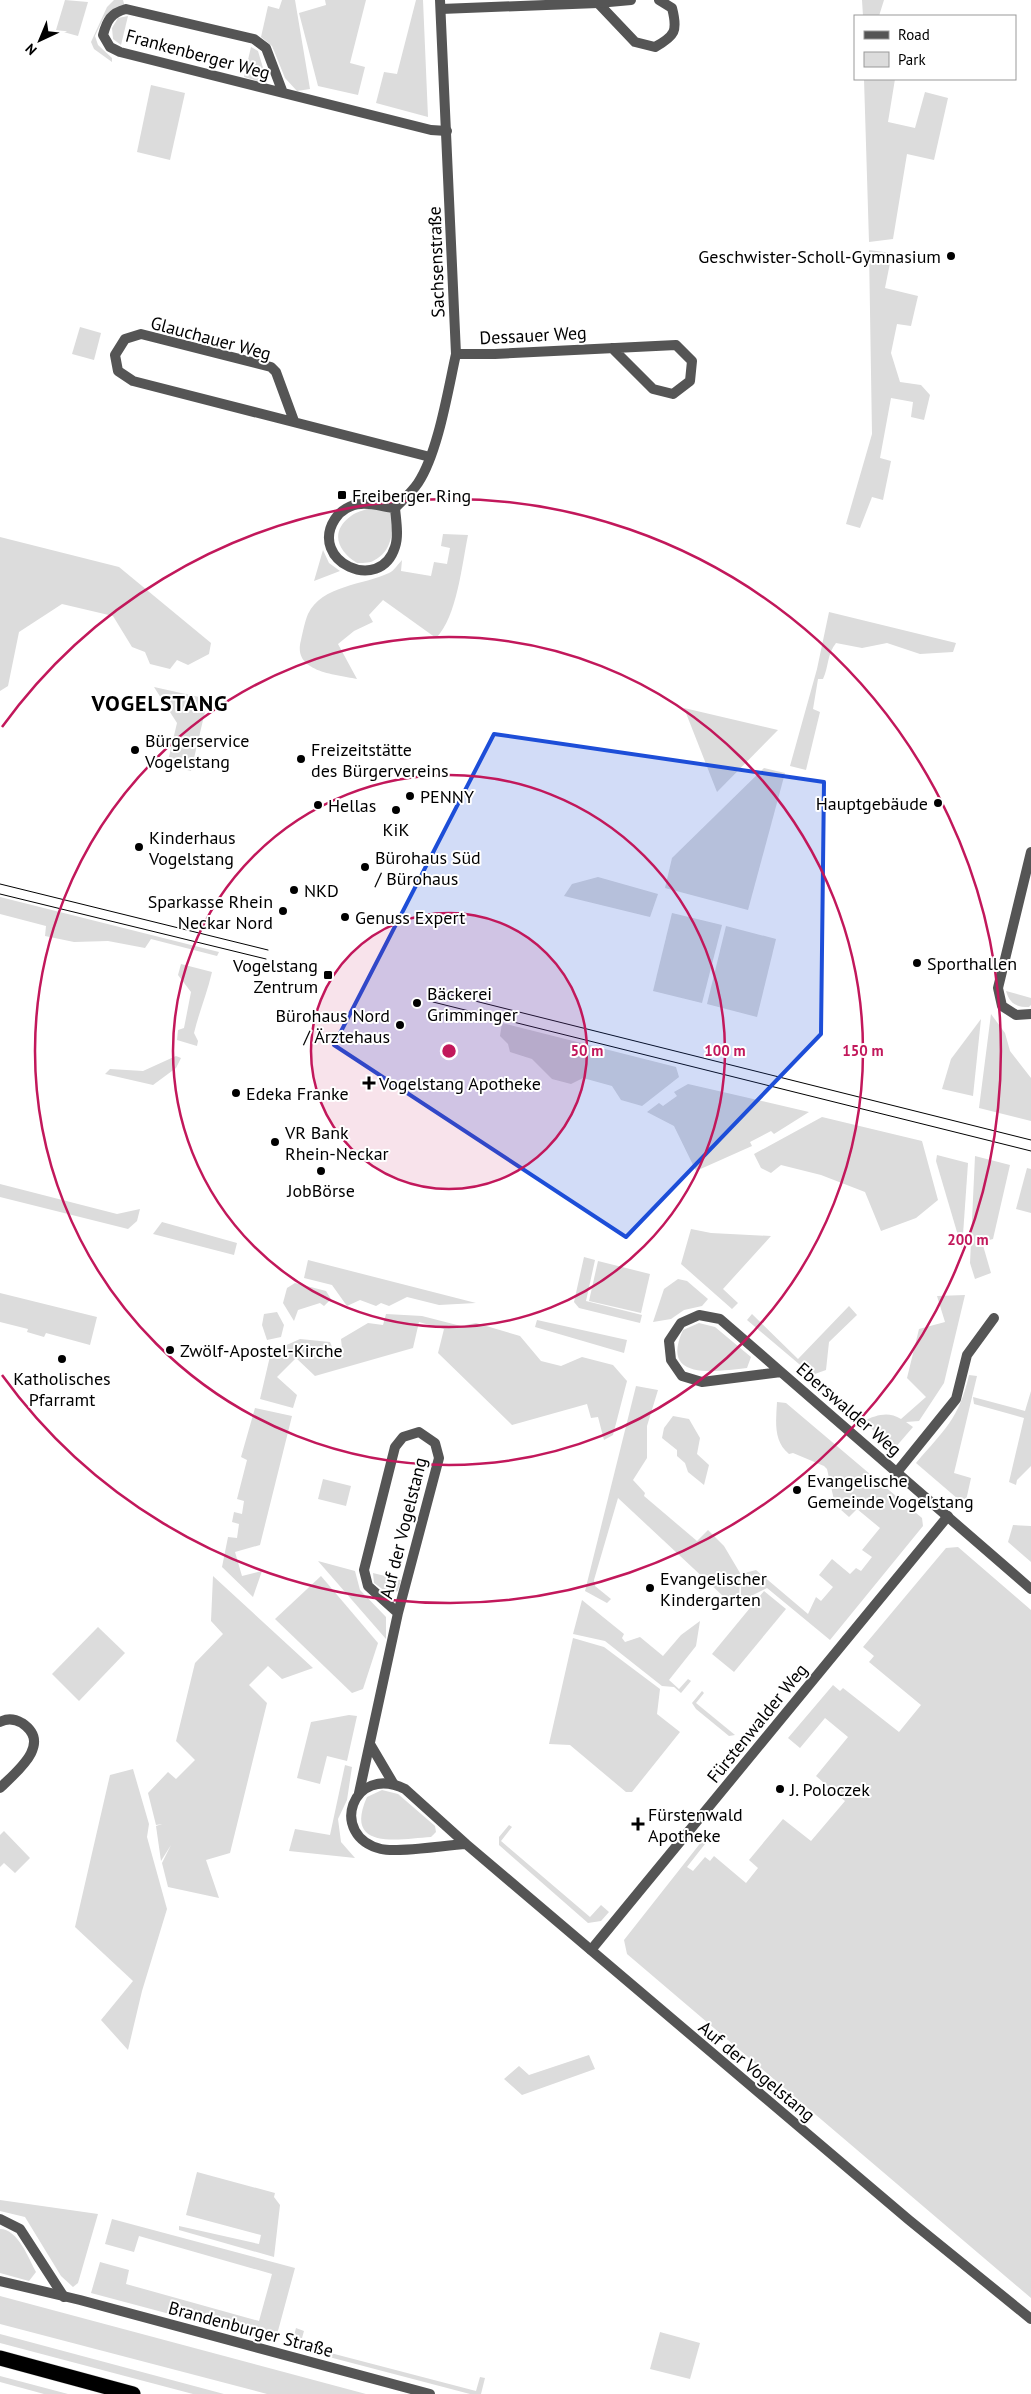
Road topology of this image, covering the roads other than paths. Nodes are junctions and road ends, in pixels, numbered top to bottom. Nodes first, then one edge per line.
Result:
1 (631, 0) edge
2 (659, 0) edge
3 (441, 4) edge
4 (598, 4) junction
5 (283, 92) junction
6 (447, 131) junction
7 (612, 348) junction
8 (456, 354) junction
9 (294, 421) junction
10 (430, 457) junction
11 (395, 508) junction
12 (1031, 852) edge
13 (1031, 1014) edge
14 (994, 1318) dead end
15 (782, 1372) junction
16 (897, 1472) junction
17 (948, 1516) junction
18 (1031, 1589) edge
19 (398, 1614) junction
20 (0, 1722) edge
21 (370, 1744) junction
22 (394, 1783) junction
23 (0, 1788) edge
24 (359, 1793) junction
25 (466, 1844) junction
26 (591, 1950) junction
27 (0, 2219) edge
28 (0, 2281) edge
29 (64, 2297) junction
30 (1031, 2319) edge
31 (0, 2358) edge
32 (133, 2394) edge
33 (430, 2394) edge

1 - 4 street
2 - 4 street
3 - 4 street
3 - 6 street, Sachsenstraße
5 - 5 street, Frankenberger Weg
5 - 6 street, Frankenberger Weg
6 - 8 street, Sachsenstraße
7 - 7 street, Dessauer Weg
7 - 8 street, Dessauer Weg
8 - 10 street, Sachsenstraße
9 - 9 street, Glauchauer Weg
9 - 10 street, Glauchauer Weg
10 - 11 street, Sachsenstraße
11 - 11 street
12 - 13 street
14 - 16 street
15 - 15 street, Eberswalder Weg
15 - 16 street, Eberswalder Weg
16 - 17 street, Eberswalder Weg
17 - 18 street, Eberswalder Weg
17 - 26 street, Fürstenwalder Weg
19 - 19 street, Auf der Vogelstang
19 - 21 street, Auf der Vogelstang
20 - 23 street
21 - 22 street, Auf der Vogelstang
21 - 24 street, Auf der Vogelstang
22 - 24 street
22 - 25 street, Auf der Vogelstang
24 - 25 street, Auf der Vogelstang
25 - 26 street, Auf der Vogelstang
26 - 30 street, Auf der Vogelstang
27 - 29 street
28 - 29 street, Brandenburger Straße
29 - 33 street, Brandenburger Straße
31 - 32 highway

